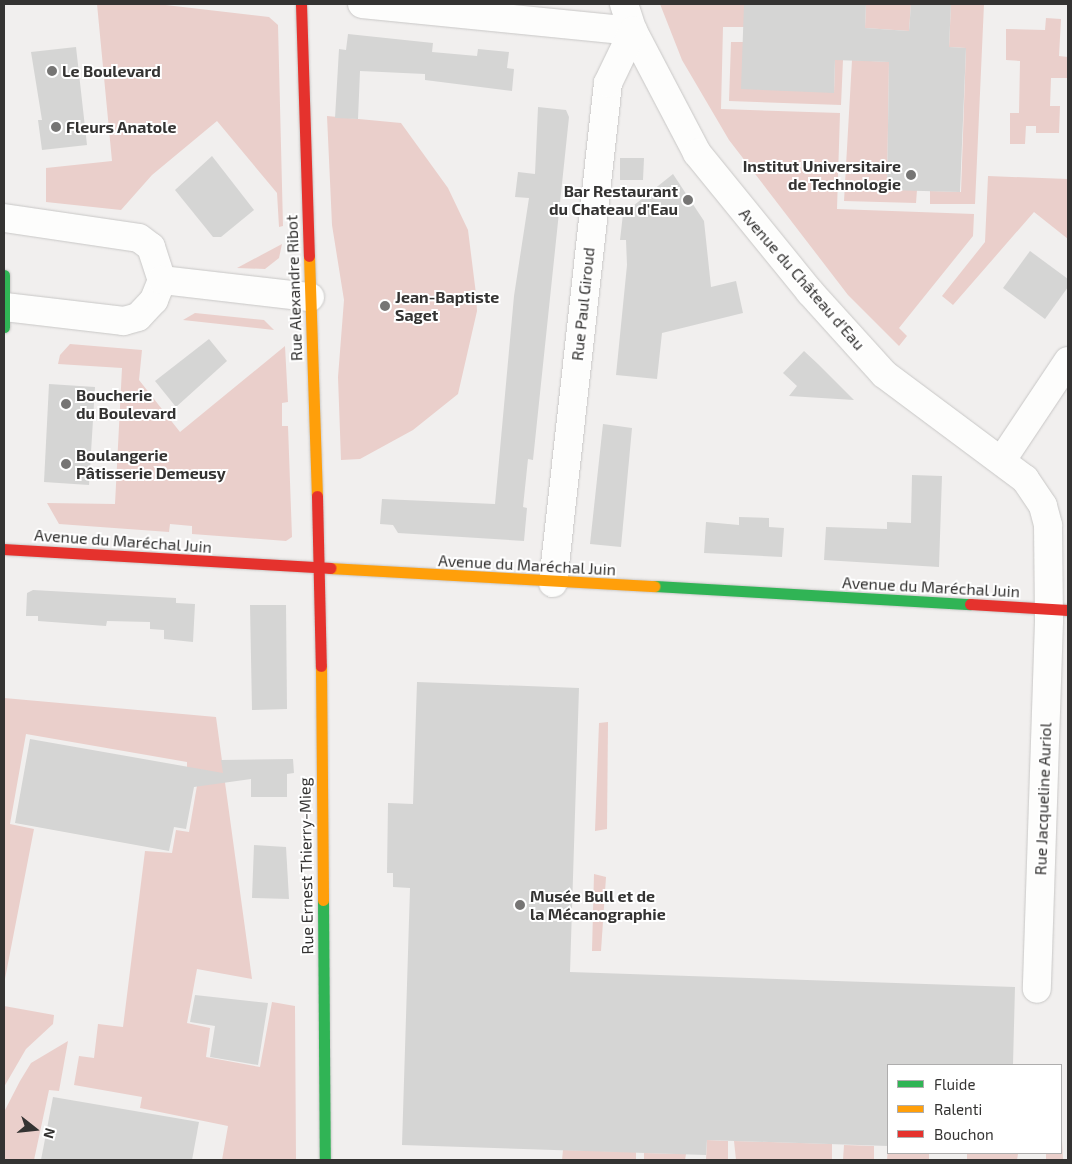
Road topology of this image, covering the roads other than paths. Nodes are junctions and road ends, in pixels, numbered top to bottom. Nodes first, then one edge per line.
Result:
1 (300, 4) edge
2 (362, 4) edge
3 (624, 4) edge
4 (633, 31) junction
5 (4, 218) edge
6 (4, 275) edge
7 (162, 280) junction
8 (310, 297) junction
9 (4, 317) edge
10 (1068, 361) edge
11 (1002, 460) junction
12 (4, 549) edge
13 (320, 571) junction
14 (553, 583) junction
15 (1058, 610) edge
16 (1037, 989) dead end
17 (325, 1160) edge

1 - 8 street, Rue Alexandre Ribot
2 - 4 street
3 - 4 street, Avenue du Château d'Eau
4 - 11 street, Avenue du Château d'Eau
4 - 14 street, Rue Paul Giroud
5 - 7 street
6 - 9 street
7 - 8 street
7 - 9 street
8 - 13 street, Rue Alexandre Ribot
10 - 11 street
11 - 15 street, Avenue du Château d'Eau
12 - 13 street, Avenue du Maréchal Juin
13 - 14 street, Avenue du Maréchal Juin
13 - 17 street, Rue Ernest Thierry-Mieg
14 - 15 street, Avenue du Maréchal Juin
15 - 16 street, Rue Jacqueline Auriol

